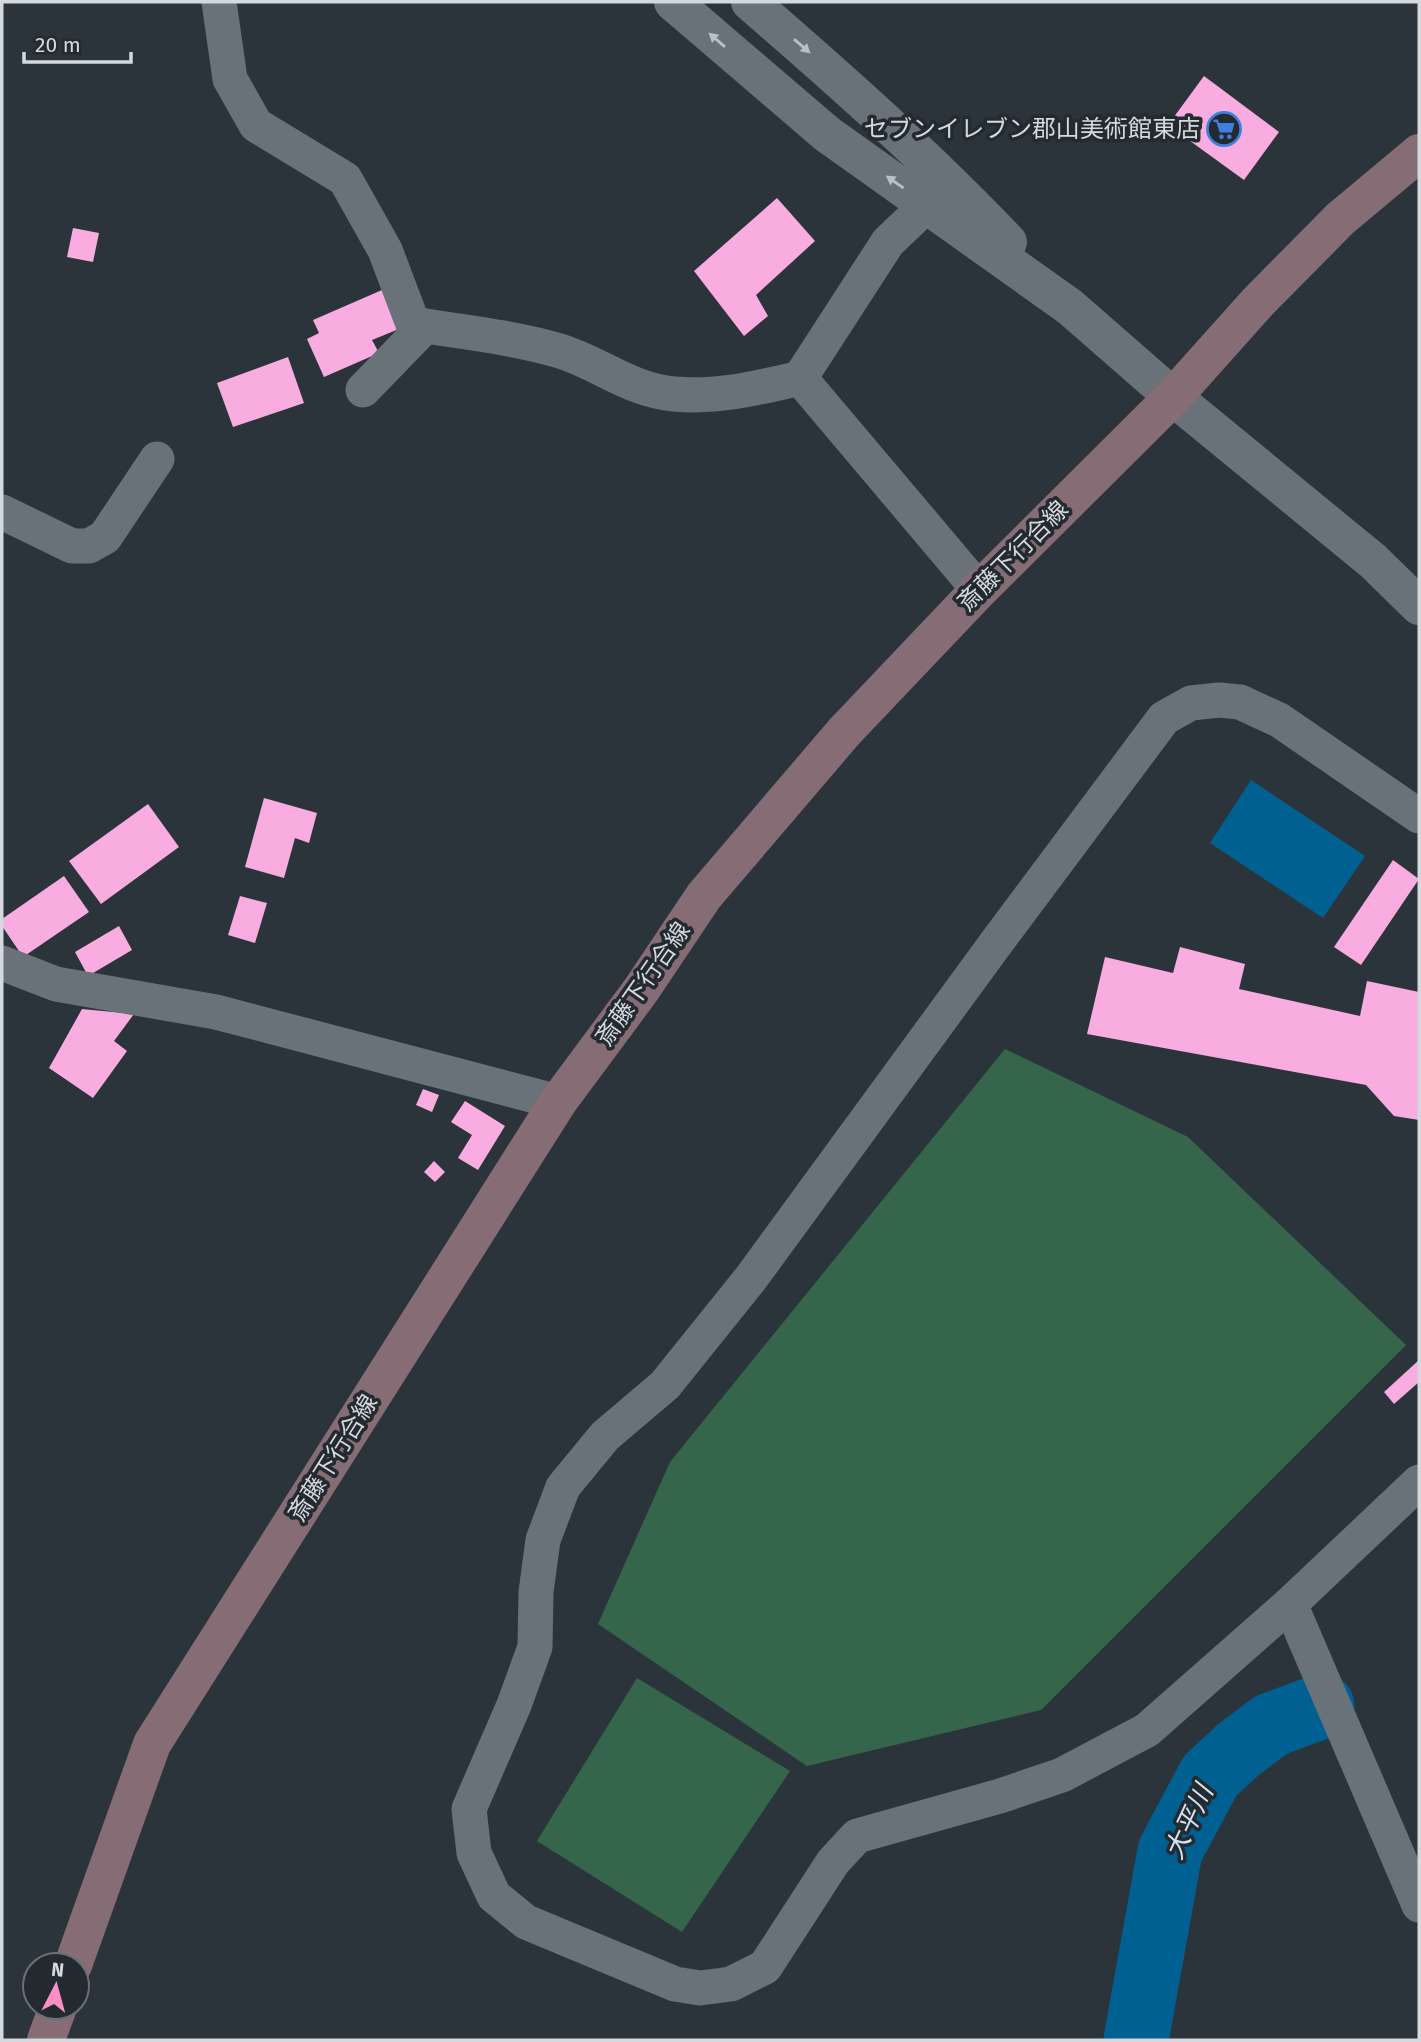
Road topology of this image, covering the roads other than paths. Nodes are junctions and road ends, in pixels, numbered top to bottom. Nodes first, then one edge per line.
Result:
1 (219, 2) edge
2 (673, 2) edge
3 (750, 2) edge
4 (1419, 153) edge
5 (927, 205) junction
6 (1070, 307) junction
7 (425, 326) junction
8 (800, 379) junction
9 (363, 390) dead end
10 (1173, 397) junction
11 (157, 458) dead end
12 (2, 512) edge
13 (1373, 561) junction
14 (979, 590) junction
15 (1419, 593) edge
16 (1419, 606) edge
17 (1419, 816) edge
18 (2, 963) edge
19 (558, 1102) junction
20 (1419, 1482) edge
21 (1290, 1604) junction
22 (1419, 1905) edge
23 (78, 1951) edge
24 (53, 2021) edge
25 (47, 2040) edge

1 - 7 street
5 -> 2 street
3 -> 6 street
4 - 10 main road, 斎藤下行合線
5 - 6 street
5 - 8 street
6 - 10 street
7 - 8 street
7 - 9 street
8 - 14 street
10 - 13 street
10 - 14 main road, 斎藤下行合線
11 - 12 street
13 - 15 street
13 - 16 street
14 - 19 main road, 斎藤下行合線
17 - 21 street
18 - 19 street
19 - 23 main road, 斎藤下行合線
20 - 21 street
21 - 22 street
24 - 25 main road

